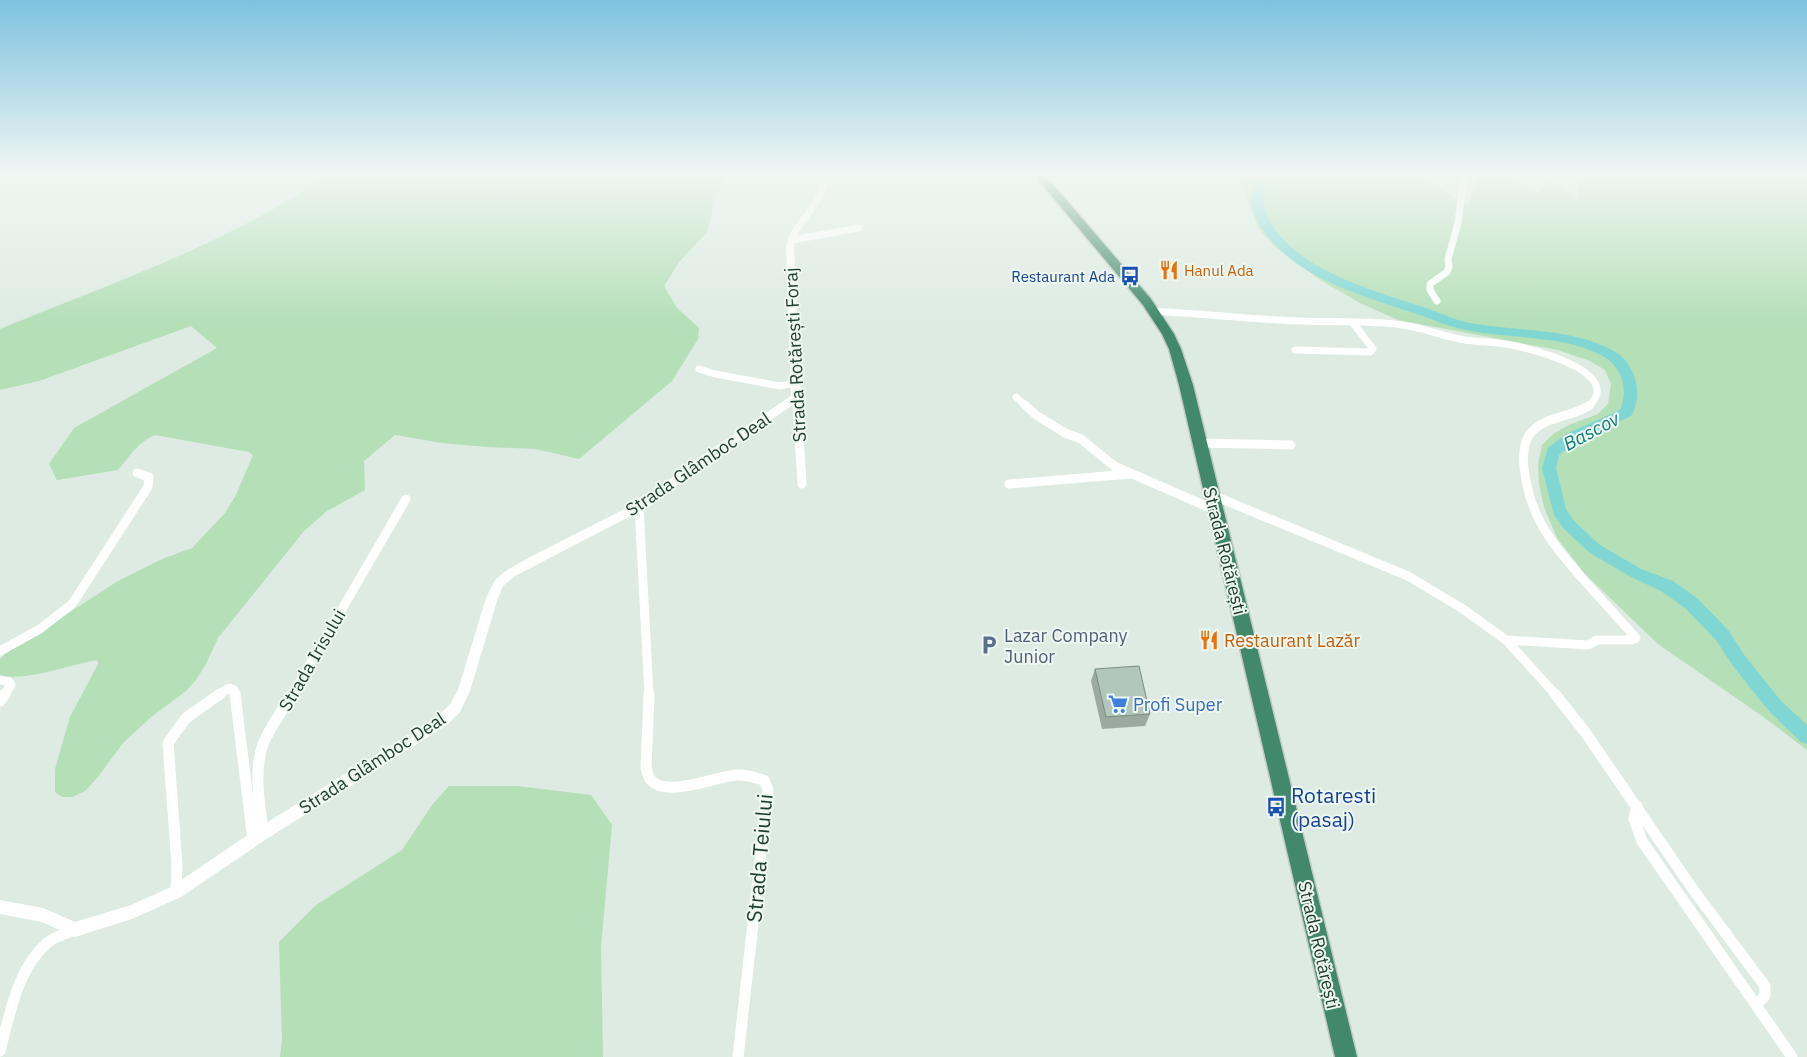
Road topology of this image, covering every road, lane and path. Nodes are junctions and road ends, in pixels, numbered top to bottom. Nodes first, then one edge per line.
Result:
1 (800, 224) edge
2 (1081, 224) edge
3 (1458, 224) edge
4 (859, 228) dead end
5 (792, 240) junction
6 (1437, 301) dead end
7 (1153, 311) junction
8 (1353, 323) junction
9 (1295, 350) dead end
10 (699, 369) dead end
11 (795, 383) junction
12 (796, 397) junction
13 (1016, 397) dead end
14 (1199, 443) junction
15 (1291, 445) dead end
16 (137, 473) dead end
17 (1130, 474) junction
18 (802, 484) dead end
19 (1009, 484) dead end
20 (406, 499) dead end
21 (1213, 502) junction
22 (639, 508) junction
23 (1506, 640) junction
24 (0, 651) edge
25 (0, 680) edge
26 (0, 701) edge
27 (1636, 806) junction
28 (258, 836) junction
29 (1692, 888) junction
30 (176, 892) junction
31 (1678, 892) junction
32 (0, 907) edge
33 (75, 930) junction
34 (1757, 1004) junction
35 (0, 1051) edge
36 (738, 1057) edge
37 (1346, 1057) edge
38 (1792, 1057) edge

1 - 5 street, Strada Rotărești Foraj
2 - 7 highway, Strada Rotărești
3 - 6 street
4 - 5 street
5 - 11 street, Strada Rotărești Foraj
7 - 8 street
7 - 14 highway, Strada Rotărești
8 - 9 street
8 - 23 street
10 - 11 street
11 - 12 street, Strada Rotărești Foraj
12 - 18 street, Strada Rotărești Foraj
12 - 22 street, Strada Glâmboc Deal
13 - 17 street
14 - 15 street
14 - 21 highway, Strada Rotărești
16 - 24 street
17 - 19 street
17 - 21 street
20 - 28 street, Strada Irisului
21 - 23 street
21 - 37 highway, Strada Rotărești
22 - 28 street, Strada Glâmboc Deal
22 - 36 street, Strada Teiului
23 - 27 street
25 - 26 street
27 - 29 street
27 - 31 street
28 - 30 street, Strada Glâmboc Deal
28 - 30 street
29 - 31 street
29 - 34 street
30 - 33 street, Strada Glâmboc Deal
31 - 34 street
32 - 33 street
33 - 35 street, Strada Glâmboc Deal
34 - 38 street

